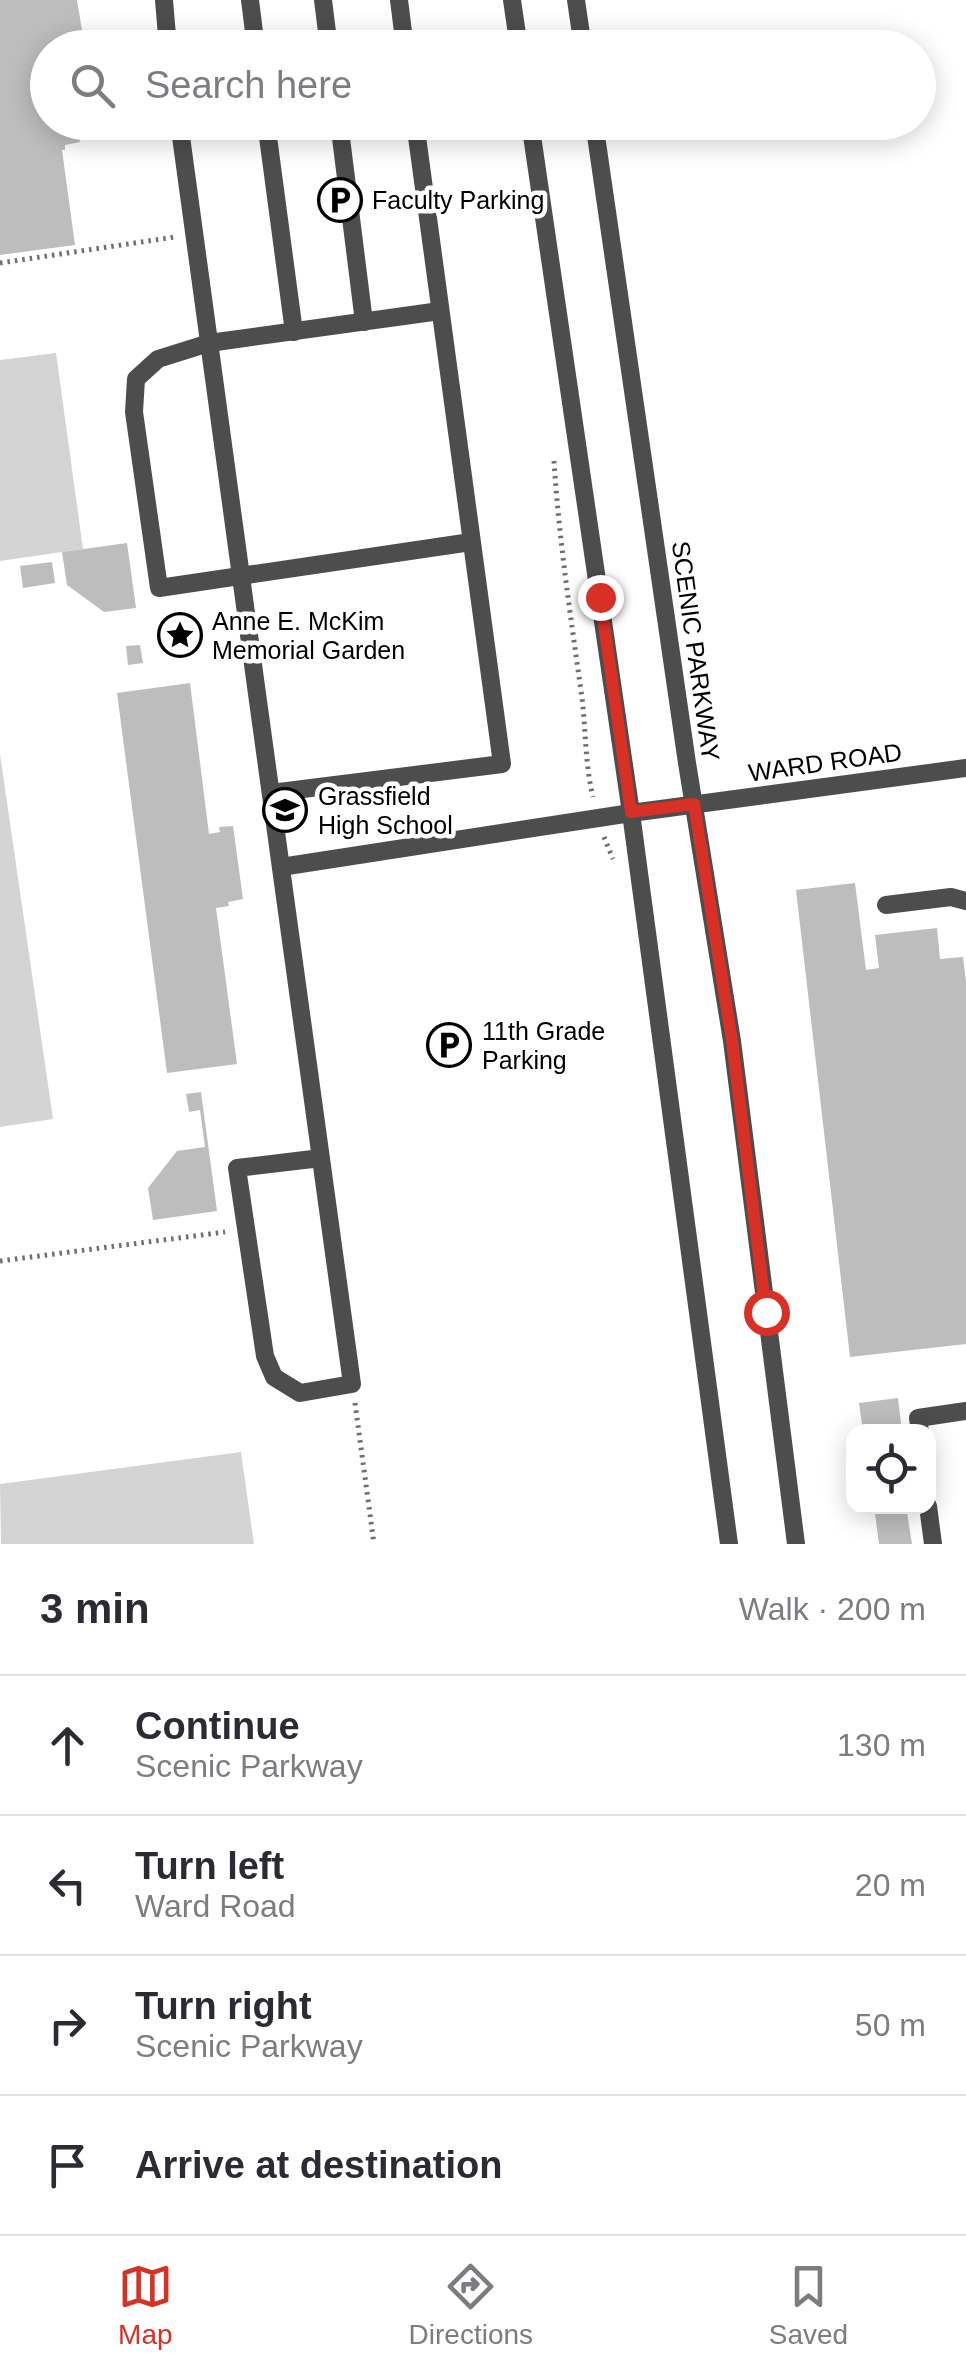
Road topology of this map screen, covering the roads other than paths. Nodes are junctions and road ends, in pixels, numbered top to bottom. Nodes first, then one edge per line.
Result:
1 (164, 0) edge
2 (250, 0) edge
3 (323, 0) edge
4 (399, 0) edge
5 (512, 0) edge
6 (576, 0) edge
7 (166, 30) edge
8 (254, 30) edge
9 (327, 30) edge
10 (403, 30) edge
11 (517, 30) edge
12 (580, 30) edge
13 (181, 140) edge
14 (268, 140) edge
15 (340, 140) edge
16 (417, 140) edge
17 (533, 140) edge
18 (597, 140) edge
19 (440, 311) junction
20 (364, 322) junction
21 (294, 332) junction
22 (209, 343) junction
23 (472, 542) junction
24 (241, 574) junction
25 (966, 768) edge
26 (271, 793) junction
27 (694, 804) junction
28 (631, 812) junction
29 (281, 867) junction
30 (966, 902) edge
31 (886, 905) dead end
32 (321, 1158) junction
33 (966, 1411) edge
34 (919, 1424) edge
35 (929, 1514) edge
36 (729, 1544) edge
37 (796, 1544) edge
38 (933, 1544) edge

1 - 7 street
2 - 8 street
3 - 9 street
4 - 10 street
5 - 11 street
6 - 12 street
13 - 22 street
14 - 21 street
15 - 20 street
16 - 19 street
17 - 28 street
18 - 27 street, SCENIC PARKWAY
19 - 20 street
19 - 23 street
20 - 21 street
21 - 22 street
22 - 24 street
22 - 24 street
23 - 24 street
23 - 26 street
24 - 26 street
25 - 27 street, WARD ROAD
26 - 29 street
27 - 28 street, WARD ROAD
27 - 37 street, SCENIC PARKWAY
28 - 29 street, WARD ROAD
28 - 36 street
29 - 32 street
30 - 31 street
32 - 32 street
33 - 34 street
35 - 38 street

